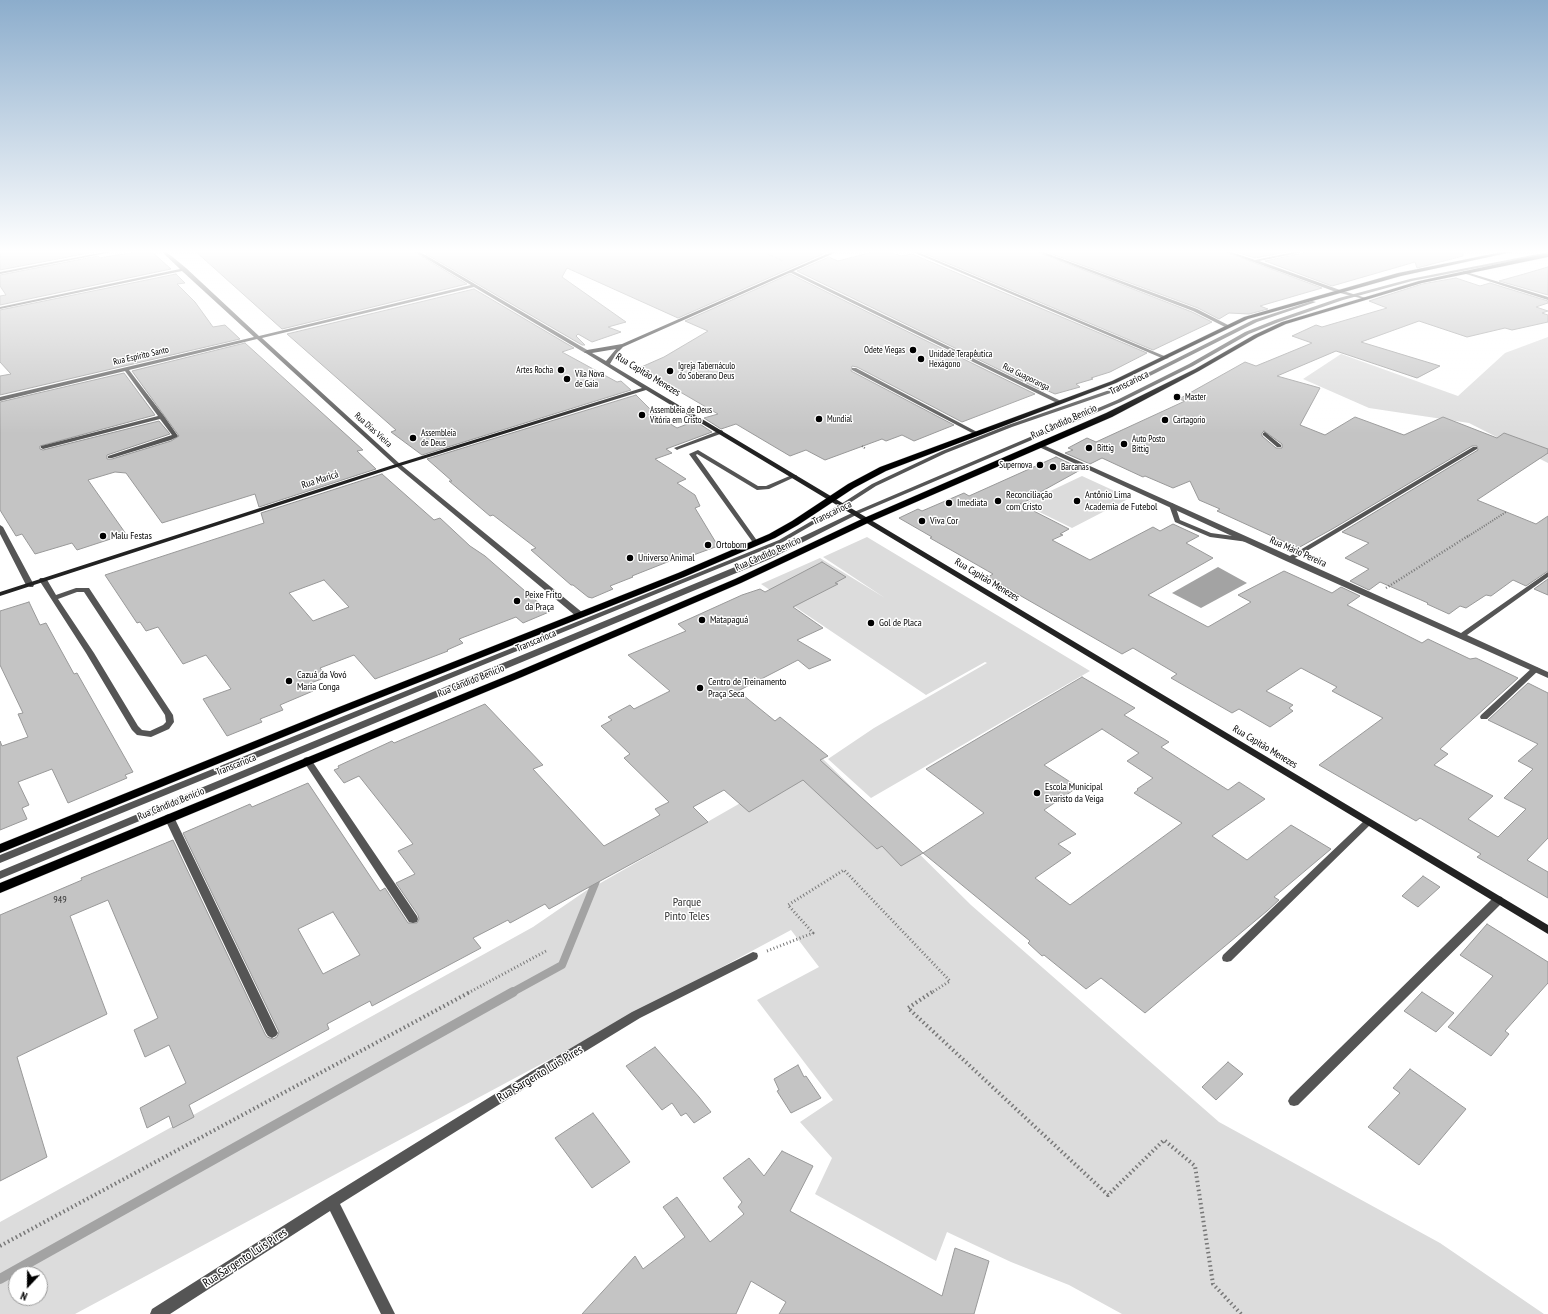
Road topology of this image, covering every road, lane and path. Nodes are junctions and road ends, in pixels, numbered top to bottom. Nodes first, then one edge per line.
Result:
1 (228, 311) edge
2 (368, 311) edge
3 (517, 311) edge
4 (700, 311) edge
5 (873, 311) edge
6 (1055, 311) edge
7 (1198, 311) edge
8 (1266, 311) edge
9 (1287, 311) edge
10 (1301, 311) edge
11 (1317, 311) edge
12 (1227, 326) junction
13 (257, 338) junction
14 (622, 346) junction
15 (587, 352) junction
16 (1166, 358) junction
17 (607, 364) junction
18 (126, 369) junction
19 (854, 369) dead end
20 (647, 388) junction
21 (0, 399) edge
22 (1059, 402) junction
23 (162, 417) junction
24 (721, 432) junction
25 (976, 433) junction
26 (1265, 434) dead end
27 (862, 446) dead end
28 (1041, 446) junction
29 (1279, 446) dead end
30 (43, 447) dead end
31 (677, 448) dead end
32 (1475, 448) dead end
33 (866, 449) dead end
34 (110, 457) dead end
35 (398, 465) junction
36 (794, 476) junction
37 (832, 499) junction
38 (1172, 505) junction
39 (843, 506) junction
40 (1506, 512) dead end
41 (856, 514) junction
42 (868, 520) junction
43 (0, 527) edge
44 (1248, 540) junction
45 (756, 542) junction
46 (1290, 559) junction
47 (1548, 574) edge
48 (43, 580) junction
49 (30, 585) junction
50 (1, 593) edge
51 (1373, 596) junction
52 (54, 598) junction
53 (580, 615) junction
54 (1462, 636) junction
55 (1536, 669) junction
56 (1548, 675) edge
57 (1484, 717) dead end
58 (307, 760) junction
59 (169, 817) junction
60 (1368, 822) junction
61 (0, 849) edge
62 (0, 859) edge
63 (0, 875) edge
64 (0, 888) edge
65 (1498, 900) junction
66 (413, 919) dead end
67 (1548, 930) edge
68 (546, 951) dead end
69 (753, 956) joint
70 (1227, 958) dead end
71 (272, 1033) dead end
72 (1294, 1102) dead end
73 (332, 1202) junction
74 (0, 1246) edge
75 (157, 1314) edge
76 (388, 1314) edge
77 (1241, 1314) edge

1 - 13 street, Rua Dias Vieira
2 - 13 street, Rua Espírito Santo
3 - 15 street, Rua Capitão Menezes
4 - 14 street
5 - 22 street, Rua Guaporanga
6 - 16 street
7 - 12 street
8 - 12 main road, Rua Cândido Benício
9 - 39 street, Transcarioca
10 - 41 street, Transcarioca
11 - 28 main road, Rua Cândido Benício
12 - 16 main road, Rua Cândido Benício
13 - 18 street, Rua Espírito Santo
13 - 35 street, Rua Dias Vieira
14 - 15 street
14 - 17 street
15 - 17 street, Rua Capitão Menezes
16 - 22 main road, Rua Cândido Benício
17 - 20 street, Rua Capitão Menezes
18 - 21 street, Rua Espírito Santo
18 - 23 street
19 - 25 street
20 - 24 street, Rua Capitão Menezes
20 - 35 street, Rua Maricá
22 - 25 main road, Rua Cândido Benício
23 - 30 street
23 - 34 street
24 - 31 street
24 - 36 street, Rua Capitão Menezes
25 - 37 main road, Rua Cândido Benício
26 - 29 street
27 - 33 path
28 - 38 street, Rua Mário Pereira
28 - 42 main road, Rua Cândido Benício
32 - 46 street
35 - 48 street, Rua Maricá
35 - 53 street, Rua Dias Vieira
36 - 37 street, Rua Capitão Menezes
36 - 45 street
37 - 39 street, Rua Capitão Menezes
37 - 45 main road, Rua Cândido Benício
38 - 44 street, Rua Mário Pereira
38 - 44 street
39 - 41 street, Rua Capitão Menezes
39 - 62 street, Transcarioca
40 - 51 path
41 - 42 street, Rua Capitão Menezes
41 - 63 street, Transcarioca
42 - 58 main road, Rua Cândido Benício
42 - 60 street, Rua Capitão Menezes
43 - 49 street
44 - 46 street, Rua Mário Pereira
45 - 53 main road, Rua Cândido Benício
46 - 51 street, Rua Mário Pereira
47 - 54 street
48 - 49 street, Rua Maricá
48 - 52 street
49 - 50 street, Rua Maricá
51 - 54 street, Rua Mário Pereira
52 - 52 street
53 - 61 main road, Rua Cândido Benício
54 - 55 street, Rua Mário Pereira
55 - 56 street, Rua Mário Pereira
55 - 57 street
58 - 59 main road, Rua Cândido Benício
58 - 66 street
59 - 64 main road, Rua Cândido Benício
59 - 71 street
60 - 65 street, Rua Capitão Menezes
60 - 70 street
65 - 67 street, Rua Capitão Menezes
65 - 72 street
68 - 74 path
69 - 73 street, Rua Sargento Luis Pires
69 - 77 path
73 - 75 street, Rua Sargento Luis Pires
73 - 76 street

